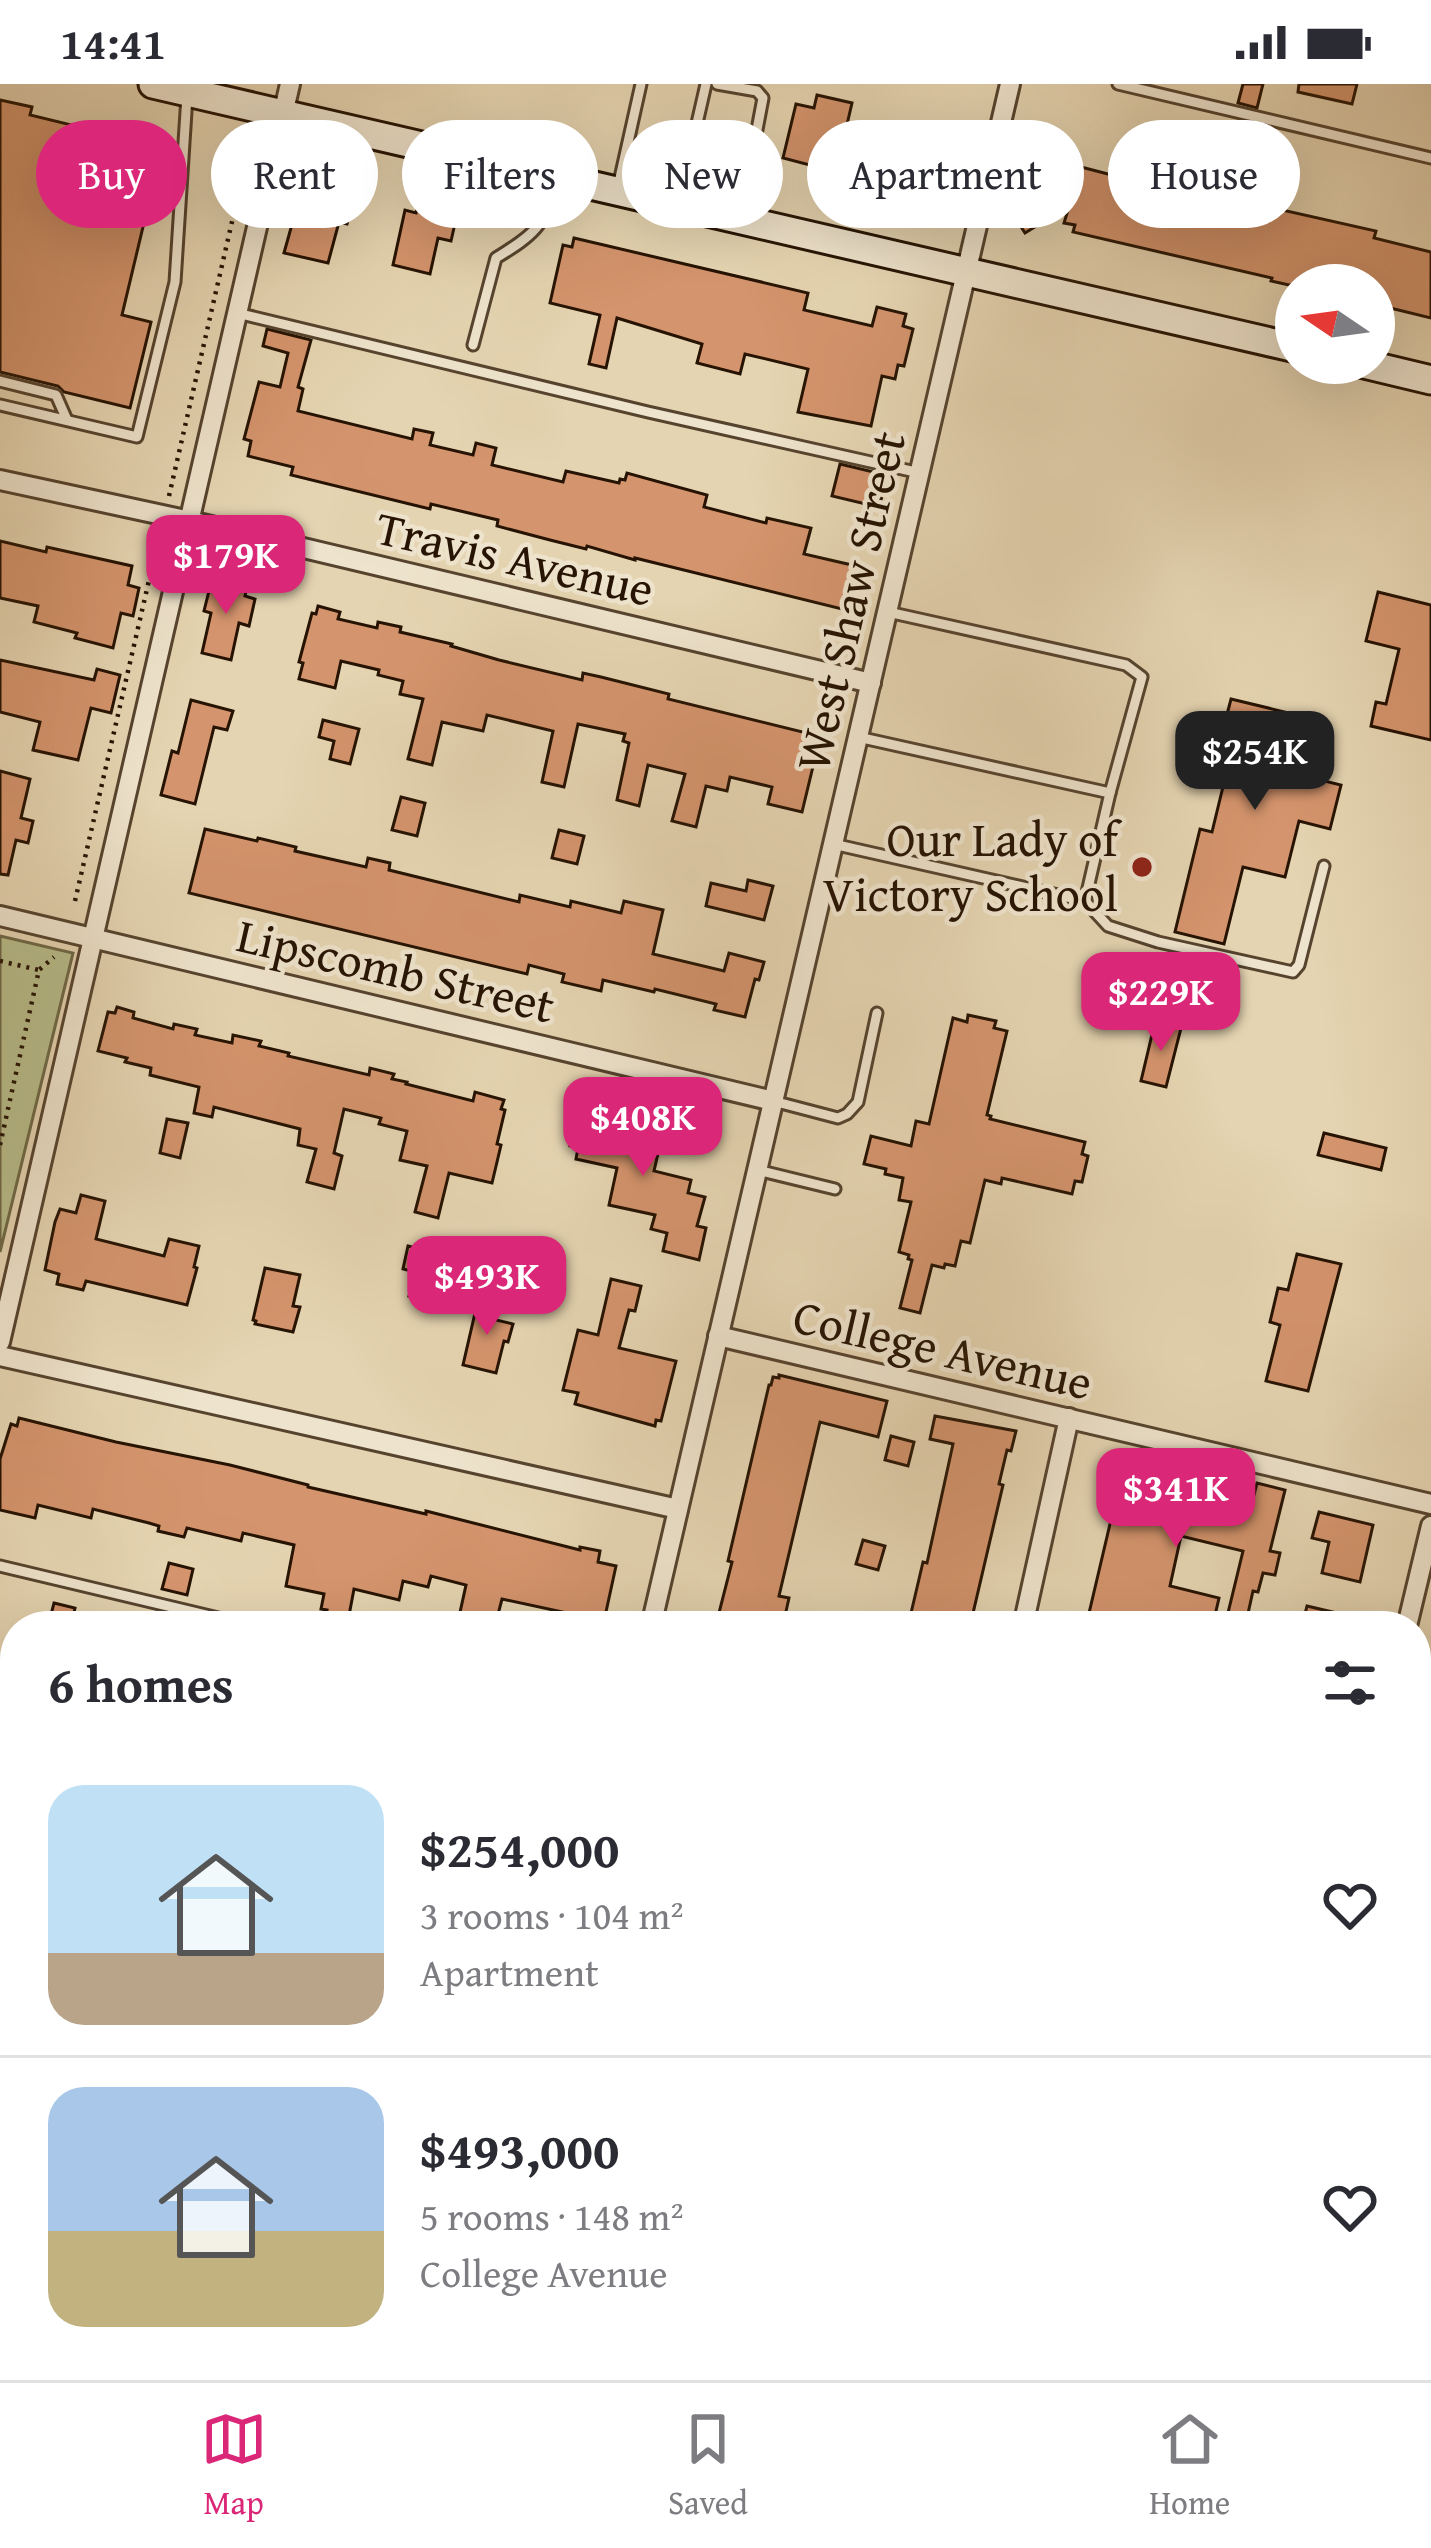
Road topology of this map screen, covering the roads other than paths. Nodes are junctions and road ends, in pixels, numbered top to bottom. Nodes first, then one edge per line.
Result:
1 (153, 84) edge
2 (290, 84) edge
3 (641, 84) edge
4 (706, 84) edge
5 (717, 84) edge
6 (1010, 84) edge
7 (1118, 84) edge
8 (187, 92) junction
9 (282, 115) junction
10 (698, 120) edge
11 (759, 120) edge
12 (402, 143) edge
13 (1431, 158) edge
14 (598, 188) edge
15 (617, 192) junction
16 (622, 193) edge
17 (537, 228) edge
18 (775, 228) edge
19 (966, 272) junction
20 (237, 313) junction
21 (1275, 343) edge
22 (473, 345) dead end
23 (1395, 371) edge
24 (1431, 380) edge
25 (0, 381) edge
26 (0, 405) edge
27 (67, 421) junction
28 (920, 473) junction
29 (0, 480) edge
30 (190, 521) junction
31 (888, 612) junction
32 (872, 683) junction
33 (858, 737) junction
34 (1110, 793) junction
35 (833, 844) junction
36 (1324, 866) dead end
37 (1085, 901) junction
38 (0, 916) edge
39 (94, 938) junction
40 (877, 1013) dead end
41 (773, 1101) junction
42 (757, 1170) junction
43 (835, 1189) dead end
44 (718, 1336) junction
45 (0, 1342) edge
46 (0, 1356) edge
47 (1069, 1418) junction
48 (1431, 1504) edge
49 (678, 1509) junction
50 (1431, 1526) edge
51 (0, 1566) edge
52 (189, 1611) edge
53 (654, 1611) edge
54 (1025, 1611) edge
55 (1411, 1611) edge

1 - 8 main road
2 - 9 street
3 - 15 lane
4 - 10 lane
5 - 11 lane
6 - 19 street, West Shaw Street
7 - 13 lane
8 - 9 main road
8 - 27 lane
9 - 12 main road
9 - 20 street
14 - 15 main road
15 - 16 main road
17 - 22 lane
18 - 19 main road
19 - 21 main road
19 - 28 street, West Shaw Street
20 - 28 lane
20 - 30 street
23 - 24 main road
25 - 27 lane
26 - 27 lane
28 - 31 street, West Shaw Street
29 - 30 street, Travis Avenue
30 - 32 street, Travis Avenue
30 - 39 street
31 - 32 street, West Shaw Street
31 - 34 lane
32 - 33 street, West Shaw Street
33 - 34 lane
33 - 35 street, West Shaw Street
34 - 37 lane
35 - 37 lane
35 - 41 street, West Shaw Street
36 - 37 lane
38 - 39 street, Lipscomb Street
39 - 41 street, Lipscomb Street
39 - 45 street
40 - 41 lane
41 - 42 street, West Shaw Street
42 - 43 lane
42 - 44 street, West Shaw Street
44 - 47 street, College Avenue
44 - 49 street, West Shaw Street
46 - 49 street
47 - 48 street, College Avenue
47 - 54 street
49 - 53 street, West Shaw Street
50 - 55 street
51 - 52 lane

